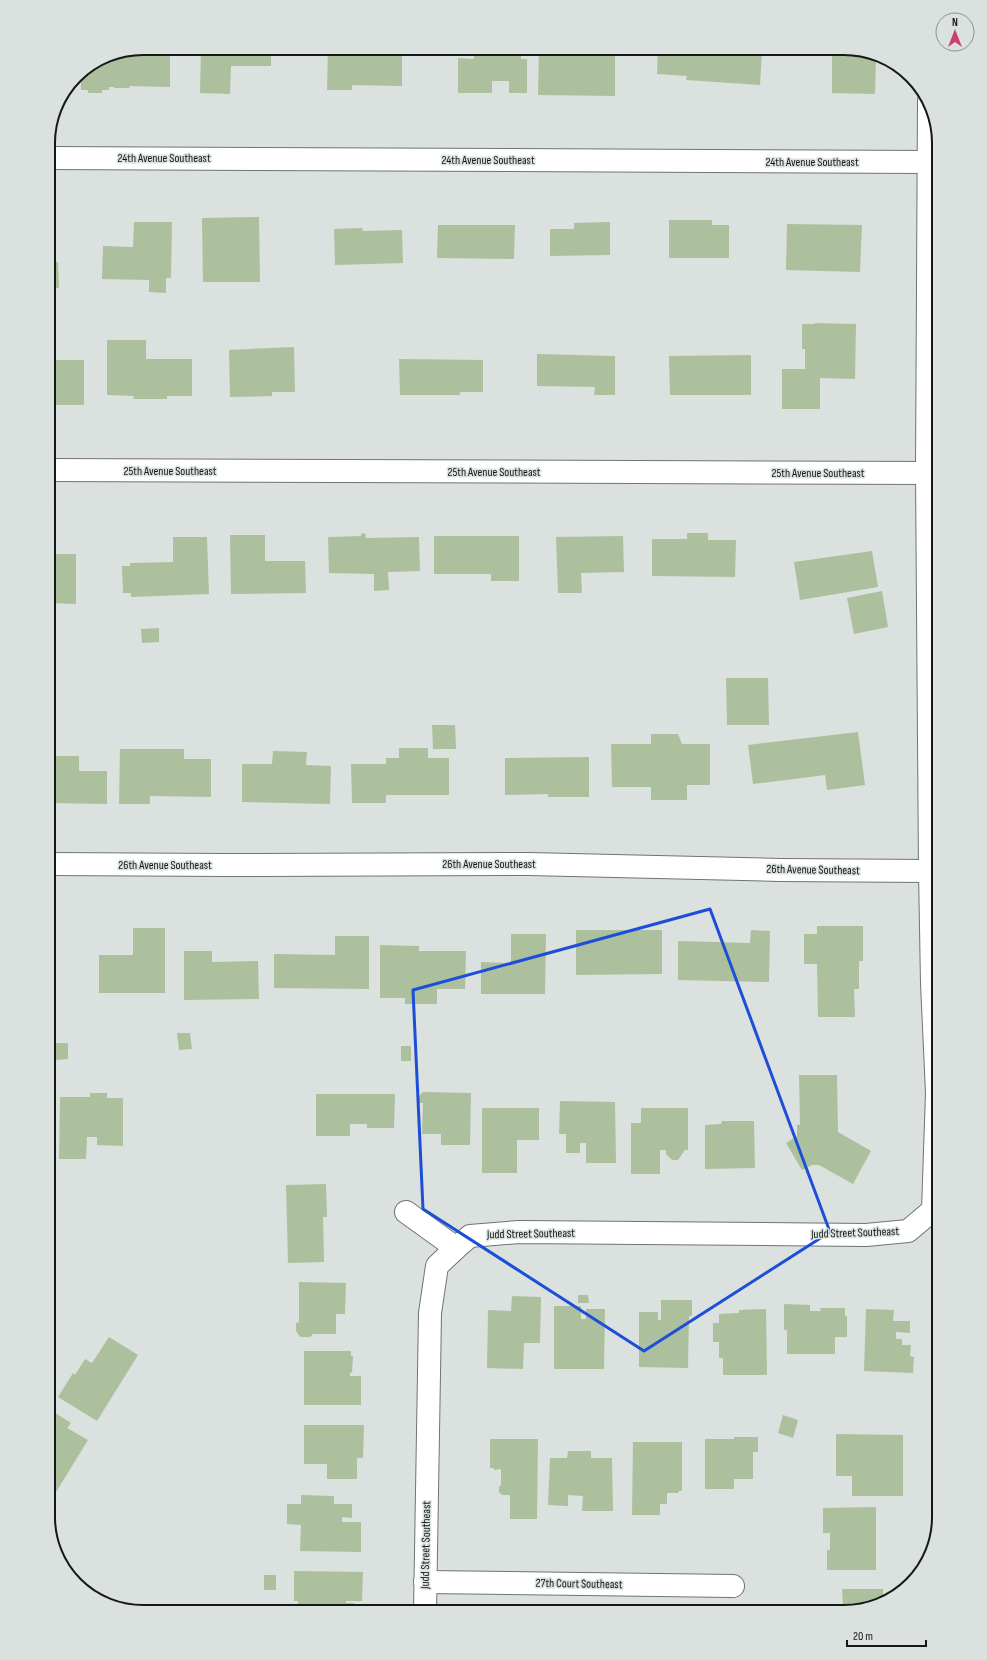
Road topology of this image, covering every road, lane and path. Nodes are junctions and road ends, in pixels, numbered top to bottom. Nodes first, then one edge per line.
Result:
1 (929, 120) edge
2 (55, 158) edge
3 (929, 162) junction
4 (932, 395) edge
5 (55, 470) edge
6 (932, 473) edge
7 (932, 606) edge
8 (55, 864) edge
9 (930, 871) junction
10 (932, 983) edge
11 (932, 1211) edge
12 (406, 1212) dead end
13 (456, 1248) junction
14 (425, 1582) junction
15 (733, 1586) dead end
16 (425, 1605) edge

1 - 3 street, Judd Street Southeast
2 - 3 street, 24th Avenue Southeast
3 - 4 street, Judd Street Southeast
5 - 6 street, 25th Avenue Southeast
7 - 9 street, Judd Street Southeast
8 - 9 street, 26th Avenue Southeast
9 - 10 street, Judd Street Southeast
11 - 13 street, Judd Street Southeast
12 - 13 street
13 - 14 street, Judd Street Southeast
14 - 15 street, 27th Court Southeast
14 - 16 street, Judd Street Southeast

